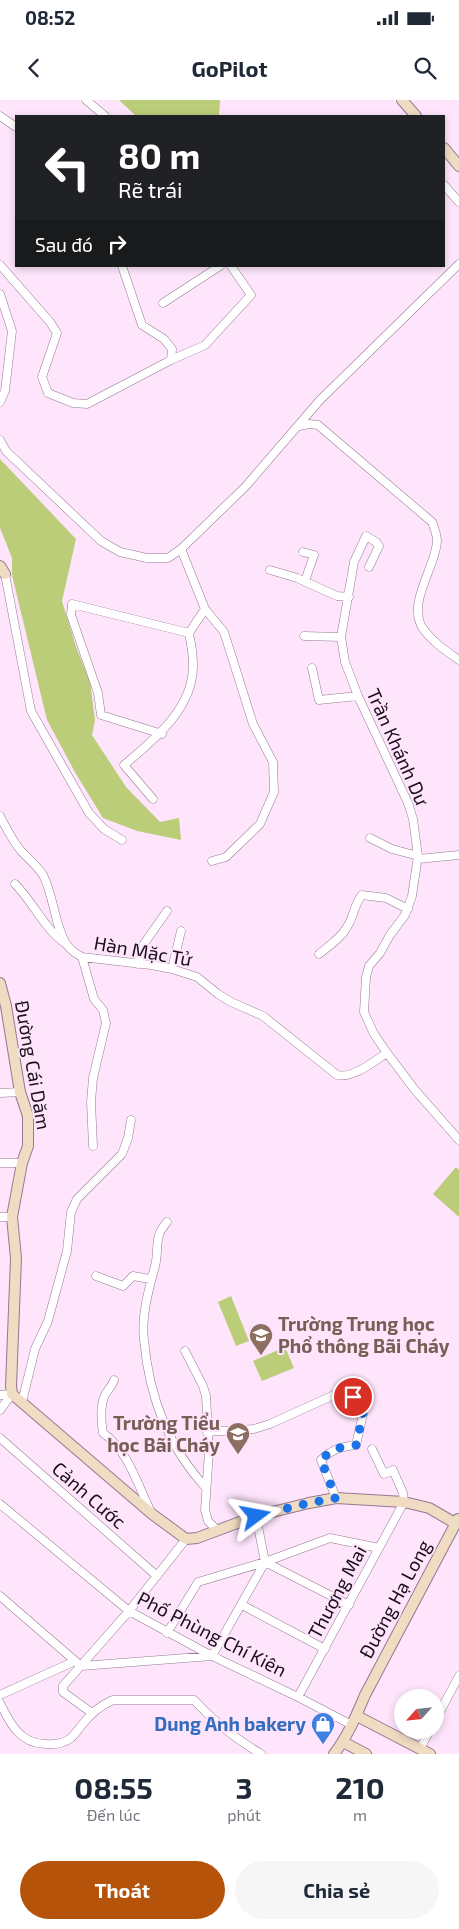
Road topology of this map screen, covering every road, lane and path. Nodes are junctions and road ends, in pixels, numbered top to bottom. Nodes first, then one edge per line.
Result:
1 (86, 100) edge
2 (402, 100) edge
3 (104, 115) edge
4 (415, 115) edge
5 (0, 116) edge
6 (15, 126) edge
7 (445, 149) edge
8 (459, 166) edge
9 (445, 186) edge
10 (459, 202) edge
11 (459, 264) edge
12 (0, 265) edge
13 (122, 267) edge
14 (218, 267) edge
15 (232, 267) edge
16 (0, 294) edge
17 (163, 303) dead end
18 (171, 360) junction
19 (0, 402) edge
20 (299, 426) junction
21 (0, 440) edge
22 (181, 549) junction
23 (304, 552) dead end
24 (369, 567) dead end
25 (2, 570) edge
26 (270, 570) dead end
27 (305, 582) junction
28 (349, 597) junction
29 (205, 609) junction
30 (189, 633) junction
31 (304, 636) dead end
32 (341, 637) junction
33 (459, 660) edge
34 (312, 668) dead end
35 (358, 696) junction
36 (162, 734) junction
37 (153, 799) dead end
38 (0, 816) edge
39 (370, 838) dead end
40 (122, 840) dead end
41 (459, 855) edge
42 (418, 858) junction
43 (212, 862) dead end
44 (15, 884) dead end
45 (408, 910) junction
46 (167, 911) dead end
47 (181, 931) dead end
48 (66, 944) junction
49 (319, 954) dead end
50 (82, 957) junction
51 (138, 964) junction
52 (172, 968) junction
53 (0, 983) edge
54 (387, 1053) junction
55 (20, 1092) junction
56 (0, 1093) edge
57 (131, 1120) dead end
58 (459, 1140) edge
59 (93, 1146) dead end
60 (0, 1163) edge
61 (22, 1163) junction
62 (0, 1217) edge
63 (12, 1217) junction
64 (167, 1222) dead end
65 (96, 1276) dead end
66 (150, 1280) junction
67 (185, 1351) dead end
68 (114, 1380) dead end
69 (12, 1394) junction
70 (0, 1395) edge
71 (22, 1402) junction
72 (0, 1410) edge
73 (207, 1432) junction
74 (0, 1438) edge
75 (372, 1449) dead end
76 (206, 1488) junction
77 (336, 1498) junction
78 (404, 1502) junction
79 (0, 1504) edge
80 (152, 1514) junction
81 (256, 1516) junction
82 (457, 1520) edge
83 (217, 1530) junction
84 (186, 1539) junction
85 (379, 1548) junction
86 (265, 1562) junction
87 (157, 1576) junction
88 (0, 1596) edge
89 (242, 1605) junction
90 (349, 1605) junction
91 (129, 1611) junction
92 (167, 1633) junction
93 (325, 1649) junction
94 (212, 1656) junction
95 (78, 1663) junction
96 (459, 1676) edge
97 (0, 1695) edge
98 (298, 1697) junction
99 (363, 1698) junction
100 (0, 1703) edge
101 (444, 1704) edge
102 (92, 1713) junction
103 (357, 1716) junction
104 (348, 1723) junction
105 (428, 1739) edge
106 (343, 1742) junction
107 (425, 1752) edge
108 (261, 1754) edge
109 (334, 1754) edge
110 (366, 1754) edge

1 - 3 street
2 - 4 street
5 - 6 street
7 - 8 street
9 - 10 street
11 - 20 street
12 - 18 street
13 - 18 street
14 - 17 street
15 - 18 street
16 - 19 street
20 - 22 street
20 - 33 street
21 - 22 street
22 - 29 street
23 - 27 street
24 - 28 street, Trần Khánh Dư
25 - 40 street
26 - 27 street
27 - 28 street
28 - 32 street, Trần Khánh Dư
29 - 30 street
29 - 43 street
30 - 36 street
30 - 36 street
31 - 32 street
32 - 35 street, Trần Khánh Dư
34 - 35 street
35 - 42 street, Trần Khánh Dư
36 - 37 street
38 - 48 street, Hàn Mặc Tử
39 - 42 street
41 - 42 street
42 - 45 street, Trần Khánh Dư
44 - 48 street
45 - 49 street
45 - 54 street, Trần Khánh Dư
46 - 51 street
47 - 52 street
48 - 50 street, Hàn Mặc Tử
50 - 51 street, Hàn Mặc Tử
50 - 59 street
51 - 52 street, Hàn Mặc Tử
52 - 54 street, Hàn Mặc Tử
53 - 55 street, Đường Cái Dăm
54 - 58 street, Trần Khánh Dư
55 - 56 street
55 - 61 street, Đường Cái Dăm
57 - 71 street
60 - 61 street
61 - 63 street, Đường Cái Dăm
62 - 63 street
63 - 69 street, Đường Cái Dăm
64 - 66 street
65 - 66 street
66 - 76 street
67 - 73 street
68 - 80 street
69 - 70 street
69 - 71 street
69 - 72 street
71 - 80 street
73 - 76 street
73 - 77 street
74 - 87 street, Cảnh Cước
75 - 78 street
76 - 83 street
77 - 78 street
77 - 81 street
78 - 82 street
78 - 85 street, Thượng Mai
79 - 91 street, Phố Phùng Chí Kiên
80 - 84 street
81 - 83 street
81 - 86 street
82 - 99 street, Đường Hạ Long
83 - 84 street
84 - 87 street
85 - 86 street
85 - 90 street, Thượng Mai
86 - 89 street
86 - 90 street
86 - 92 street
87 - 91 street
88 - 95 street
89 - 93 street
89 - 94 street
90 - 93 street, Thượng Mai
91 - 92 street, Phố Phùng Chí Kiên
91 - 95 street
92 - 94 street, Phố Phùng Chí Kiên
93 - 98 street, Thượng Mai
94 - 95 street
94 - 98 street, Phố Phùng Chí Kiên
95 - 97 street
95 - 102 street
96 - 101 street
98 - 104 street, Phố Phùng Chí Kiên
99 - 103 street, Đường Hạ Long
99 - 104 street, Đường Hạ Long
100 - 102 street
102 - 108 street
103 - 106 street, Đường Hạ Long
103 - 107 street
104 - 109 street, Đường Hạ Long
105 - 107 street
106 - 109 street, Đường Hạ Long
106 - 110 street

